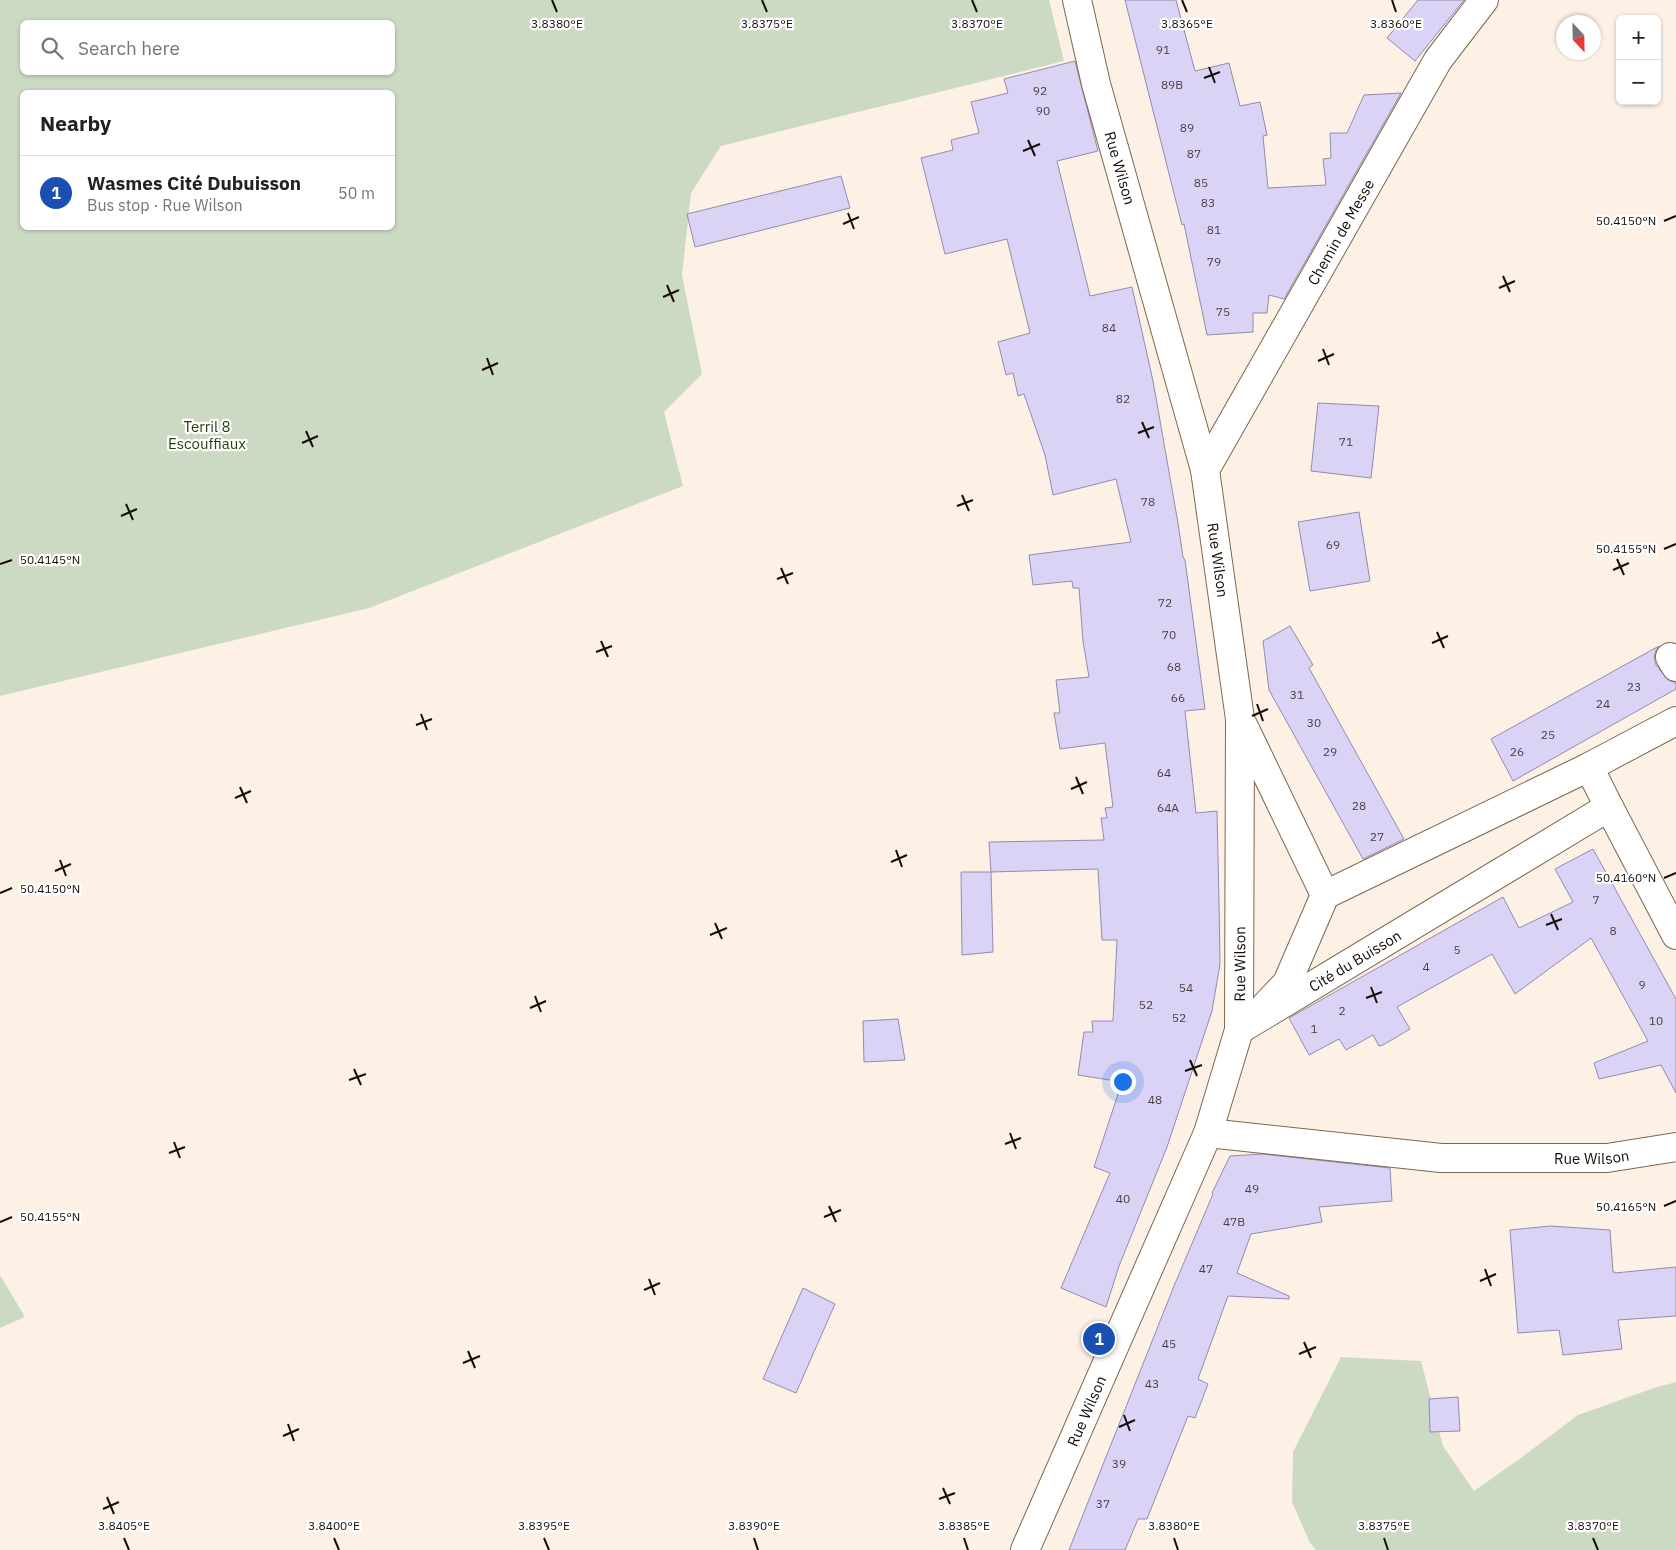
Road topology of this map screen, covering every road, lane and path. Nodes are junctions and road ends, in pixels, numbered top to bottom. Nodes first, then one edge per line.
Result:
1 (1077, 0) edge
2 (1484, 0) edge
3 (1205, 470) junction
4 (1240, 719) junction
5 (1676, 721) edge
6 (1589, 767) junction
7 (1609, 807) junction
8 (1325, 895) junction
9 (1676, 935) edge
10 (1239, 1030) junction
11 (1208, 1133) junction
12 (1676, 1147) edge
13 (1025, 1550) edge

1 - 3 street, Rue Wilson
2 - 3 street, Chemin de Messe
3 - 4 street, Rue Wilson
4 - 8 street
4 - 10 street, Rue Wilson
5 - 6 street
6 - 7 street
6 - 8 street
7 - 9 street
7 - 10 street, Cité du Buisson
8 - 10 street, Cité du Buisson
10 - 11 street, Rue Wilson
11 - 12 street, Rue Wilson
11 - 13 street, Rue Wilson

